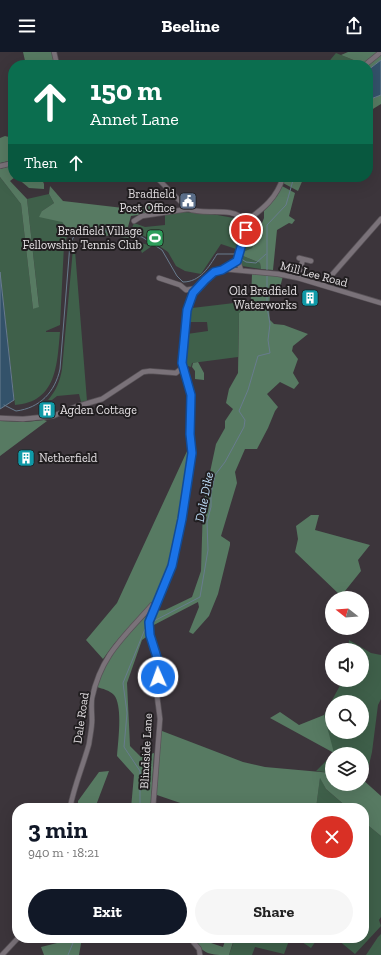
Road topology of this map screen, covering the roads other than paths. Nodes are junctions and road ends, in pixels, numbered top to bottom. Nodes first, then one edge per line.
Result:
1 (381, 52) edge
2 (371, 60) edge
3 (161, 182) edge
4 (281, 182) edge
5 (188, 209) junction
6 (381, 219) edge
7 (134, 221) dead end
8 (246, 221) junction
9 (237, 260) junction
10 (311, 261) dead end
11 (224, 269) junction
12 (241, 270) junction
13 (159, 278) dead end
14 (298, 278) junction
15 (323, 285) junction
16 (198, 288) junction
17 (186, 290) junction
18 (190, 299) junction
19 (381, 303) edge
20 (182, 367) junction
21 (176, 373) junction
22 (185, 378) junction
23 (0, 418) edge
24 (156, 603) junction
25 (71, 803) edge
26 (153, 803) edge
27 (13, 943) edge
28 (194, 943) edge
29 (2, 955) edge
30 (200, 955) edge

1 - 2 street
3 - 5 street
4 - 8 street
5 - 7 street
5 - 8 street
6 - 15 street
8 - 9 street
9 - 11 street
9 - 12 street
10 - 14 street
11 - 12 street, Mill Lee Road
11 - 16 street
12 - 14 street, Mill Lee Road
13 - 17 street
14 - 15 street, Mill Lee Road
15 - 19 street, Mill Lee Road
16 - 17 street
16 - 18 street
17 - 18 street
18 - 20 street
20 - 21 street
20 - 22 street, Blindside Lane
21 - 22 street
21 - 23 street
22 - 24 street, Blindside Lane
24 - 25 street, Dale Road
24 - 26 street, Blindside Lane
27 - 29 street
28 - 30 street

